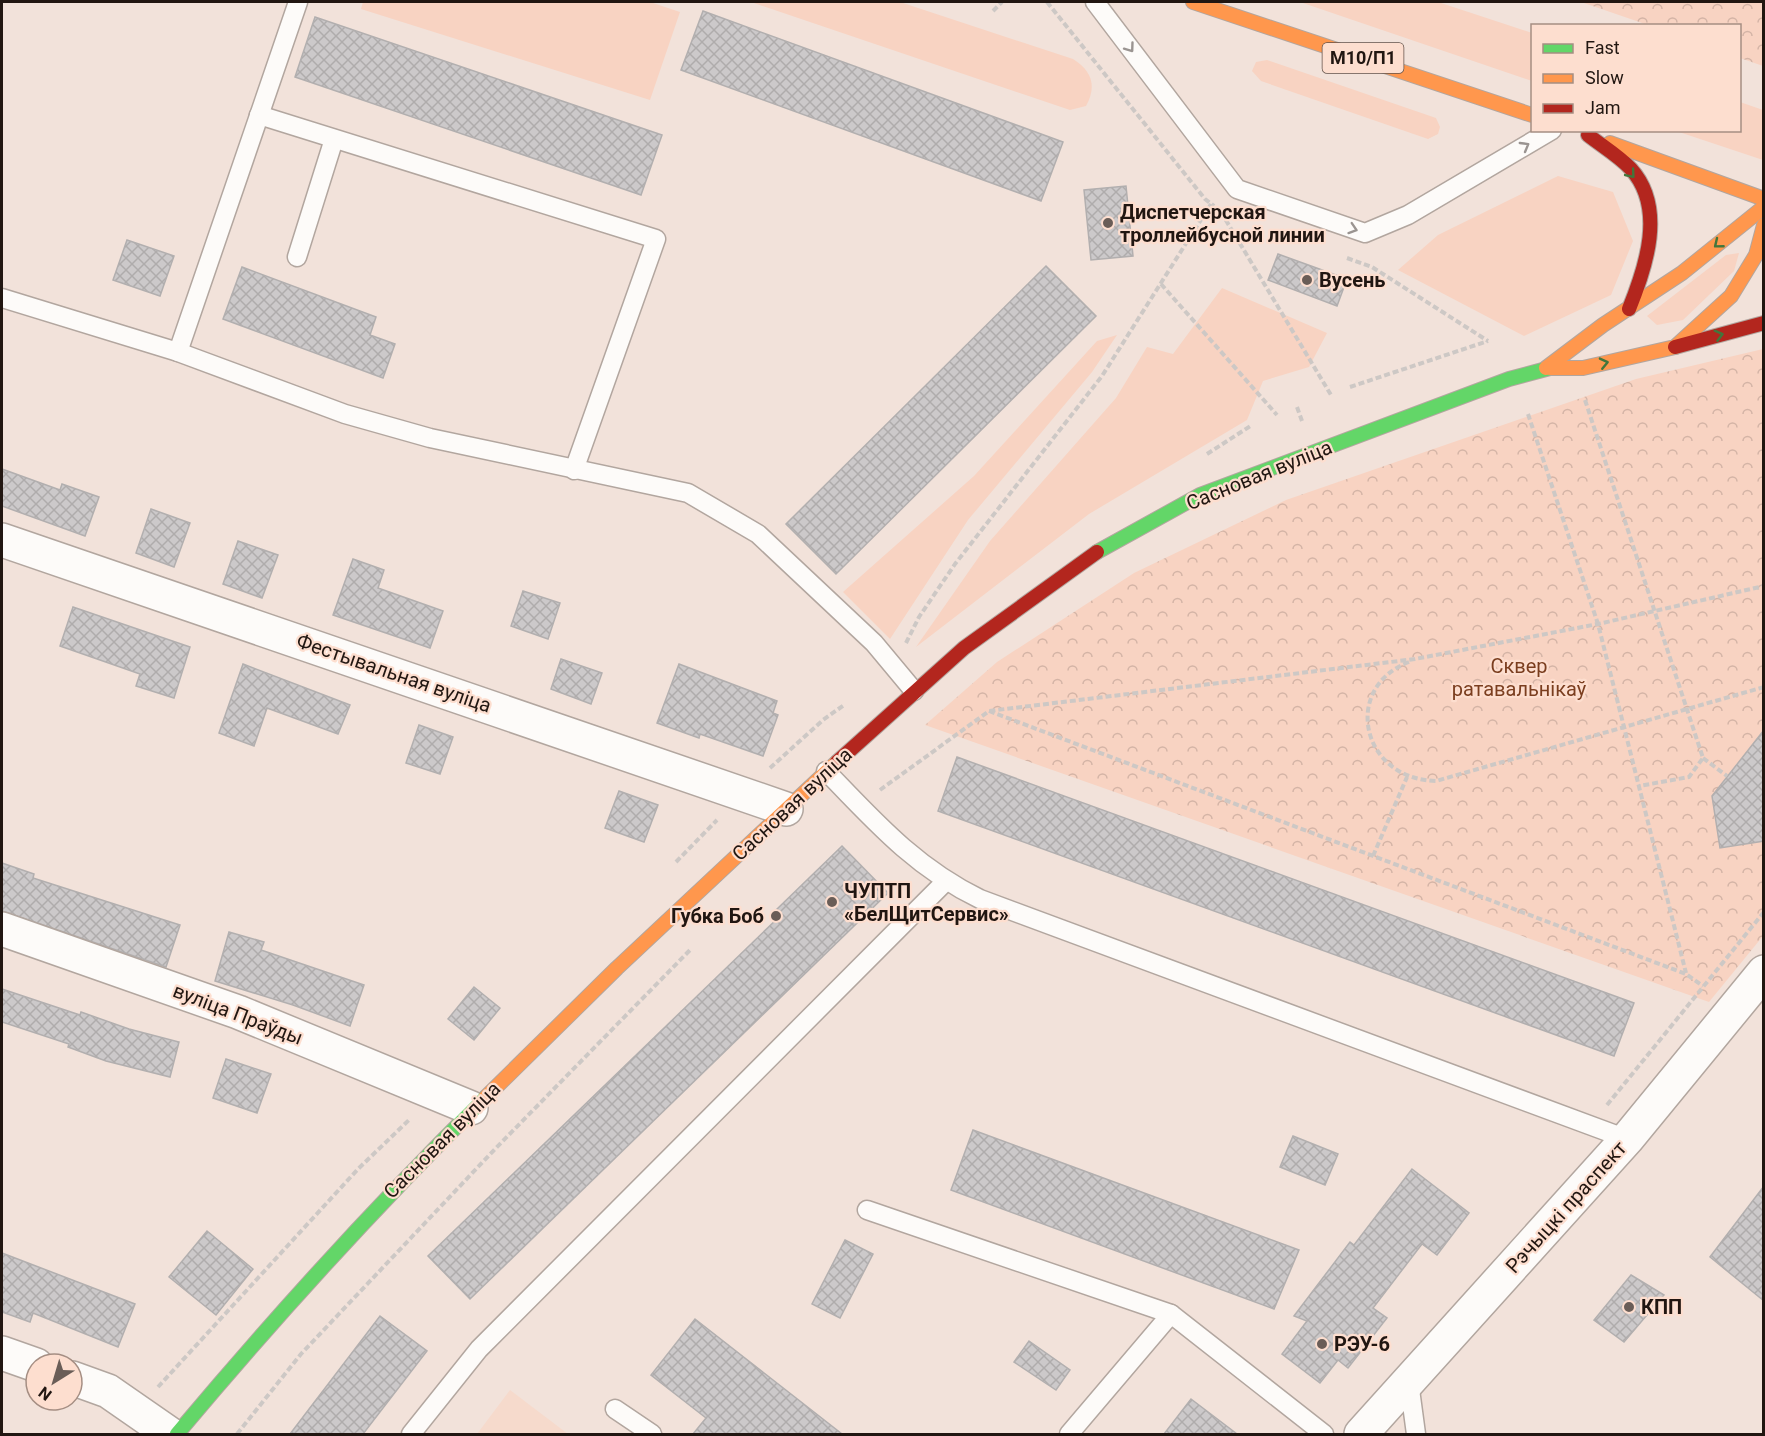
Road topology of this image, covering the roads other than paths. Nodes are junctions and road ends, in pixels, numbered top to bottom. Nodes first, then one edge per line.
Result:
1 (298, 2) edge
2 (1095, 2) edge
3 (1193, 2) edge
4 (1531, 114) edge
5 (259, 115) junction
6 (1549, 132) edge
7 (1582, 133) edge
8 (334, 139) junction
9 (1764, 200) edge
10 (1764, 207) edge
11 (1764, 225) edge
12 (297, 257) dead end
13 (2, 298) edge
14 (1629, 309) junction
15 (1764, 324) edge
16 (1675, 348) junction
17 (178, 352) junction
18 (1546, 368) junction
19 (574, 470) junction
20 (2, 540) edge
21 (914, 691) junction
22 (826, 771) junction
23 (786, 809) junction
24 (945, 882) junction
25 (2, 929) edge
26 (1764, 972) edge
27 (471, 1108) junction
28 (1627, 1139) junction
29 (867, 1210) dead end
30 (1171, 1314) junction
31 (2, 1353) edge
32 (24, 1361) edge
33 (84, 1382) edge
34 (1409, 1382) junction
35 (615, 1409) dead end
36 (170, 1434) edge
37 (177, 1434) edge
38 (411, 1434) edge
39 (652, 1434) edge
40 (1069, 1434) edge
41 (1324, 1434) edge
42 (1361, 1434) edge
43 (1416, 1434) edge

1 - 5 lane
2 -> 6 lane
3 - 4 main road, М10/П1
5 - 8 lane
5 - 17 lane
7 - 9 main road
7 -> 14 main road
8 - 12 lane
8 - 19 lane
10 -> 14 main road, Сасновая вуліца
11 - 16 main road
13 - 17 lane
14 - 18 main road, Сасновая вуліца
16 -> 15 main road, Сасновая вуліца
18 -> 16 main road, Сасновая вуліца
17 - 19 lane
18 - 21 main road, Сасновая вуліца
19 - 21 lane
20 - 23 street, Фестывальная вуліца
21 - 22 main road, Сасновая вуліца
22 - 23 main road, Сасновая вуліца
22 - 24 lane
23 - 27 main road, Сасновая вуліца
24 - 28 lane
24 - 38 lane
25 - 27 street, вуліца Праўды
26 - 28 street, Рэчыцкі праспект
27 - 37 main road, Сасновая вуліца
28 - 34 street, Рэчыцкі праспект
29 - 30 lane
30 - 40 lane
30 - 41 lane
31 - 32 street
33 - 36 street
34 - 42 street, Рэчыцкі праспект
34 - 43 lane
35 - 39 lane

